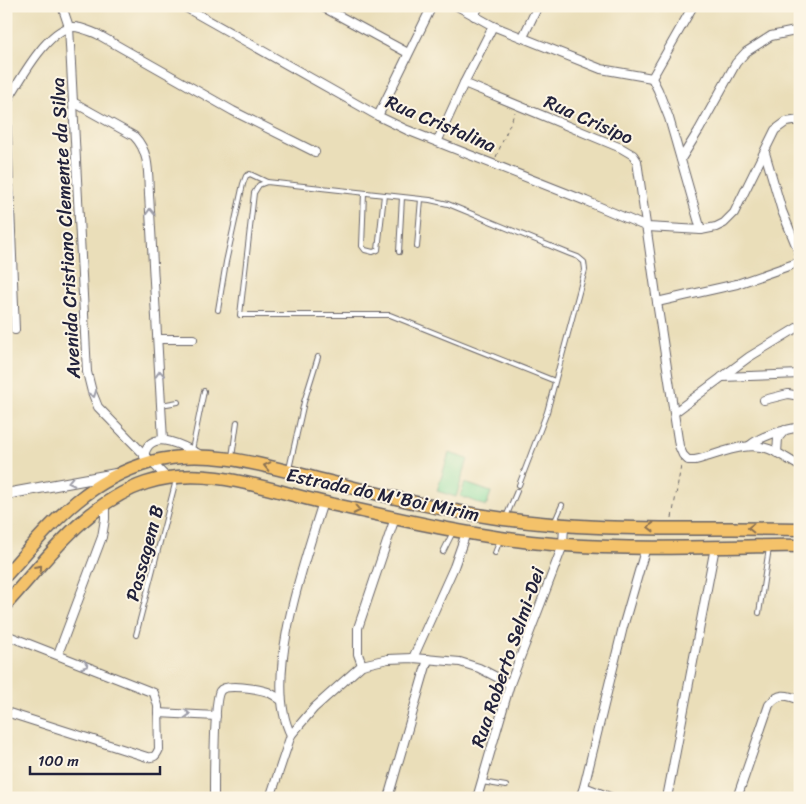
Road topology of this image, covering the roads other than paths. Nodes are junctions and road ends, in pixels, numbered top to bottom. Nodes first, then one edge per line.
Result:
1 (62, 6) edge
2 (183, 6) edge
3 (322, 6) edge
4 (432, 6) edge
5 (457, 6) edge
6 (479, 6) edge
7 (538, 6) edge
8 (693, 6) edge
9 (474, 16) junction
10 (494, 26) junction
11 (68, 28) junction
12 (800, 30) edge
13 (522, 37) junction
14 (408, 53) junction
15 (652, 78) junction
16 (464, 83) junction
17 (73, 102) junction
18 (6, 103) edge
19 (6, 110) edge
20 (378, 116) junction
21 (800, 120) edge
22 (438, 140) junction
23 (315, 152) dead end
24 (765, 153) junction
25 (681, 159) junction
26 (267, 182) junction
27 (364, 193) junction
28 (384, 195) junction
29 (402, 197) junction
30 (421, 199) junction
31 (647, 227) junction
32 (701, 230) junction
33 (417, 247) dead end
34 (399, 252) dead end
35 (800, 255) edge
36 (800, 262) edge
37 (657, 302) junction
38 (218, 310) dead end
39 (800, 326) edge
40 (15, 330) dead end
41 (158, 339) junction
42 (192, 339) dead end
43 (318, 357) dead end
44 (800, 374) edge
45 (722, 377) junction
46 (555, 381) junction
47 (204, 391) dead end
48 (800, 396) edge
49 (764, 400) dead end
50 (178, 402) dead end
51 (161, 405) junction
52 (675, 412) junction
53 (237, 422) dead end
54 (800, 426) edge
55 (785, 430) junction
56 (163, 440) junction
57 (749, 446) junction
58 (198, 453) junction
59 (777, 453) junction
60 (800, 458) edge
61 (148, 459) junction
62 (232, 459) junction
63 (790, 460) junction
64 (800, 466) edge
65 (288, 472) junction
66 (119, 474) junction
67 (172, 478) junction
68 (519, 485) dead end
69 (517, 491) dead end
70 (6, 494) edge
71 (323, 502) junction
72 (105, 504) junction
73 (562, 505) dead end
74 (394, 518) junction
75 (506, 519) junction
76 (559, 525) junction
77 (800, 529) edge
78 (460, 532) junction
79 (501, 538) junction
80 (563, 545) junction
81 (770, 545) junction
82 (800, 546) edge
83 (646, 547) junction
84 (715, 547) junction
85 (443, 552) dead end
86 (494, 553) dead end
87 (6, 575) edge
88 (6, 604) edge
89 (759, 613) dead end
90 (6, 635) edge
91 (136, 635) dead end
92 (58, 654) junction
93 (413, 658) junction
94 (428, 659) junction
95 (362, 665) junction
96 (510, 684) junction
97 (281, 700) junction
98 (800, 700) edge
99 (6, 712) edge
100 (158, 713) junction
101 (216, 716) junction
102 (291, 735) junction
103 (482, 782) junction
104 (506, 786) dead end
105 (584, 787) junction
106 (214, 798) edge
107 (270, 798) edge
108 (388, 798) edge
109 (477, 798) edge
110 (580, 798) edge
111 (612, 798) edge
112 (667, 798) edge
113 (738, 798) edge

1 - 11 street, Avenida Cristiano Clemente da Silva
2 - 20 street, Rua Cristalina
3 - 14 street
4 - 14 street
5 - 9 street
6 - 9 street
7 - 13 street
8 - 15 street
9 - 10 street
10 - 13 street
10 - 16 street
11 - 17 street, Avenida Cristiano Clemente da Silva
11 - 18 street
11 - 23 street
12 - 25 street
13 - 15 street
14 - 20 street
15 - 25 street
16 - 22 street
16 - 31 street, Rua Crisipo
41 -> 17 street
17 -> 61 street, Avenida Cristiano Clemente da Silva
19 - 40 street
20 - 22 street, Rua Cristalina
21 - 24 street
22 - 31 street, Rua Cristalina
24 - 32 street
24 - 35 street
25 - 32 street
26 - 27 lane
26 - 38 lane
26 - 46 lane
27 - 28 lane
27 - 28 lane
28 - 29 lane
29 - 30 lane
29 - 34 lane
30 - 33 lane
30 - 46 lane
31 - 32 street, Rua Cristalina
31 - 37 street, Rua Crisipo
36 - 37 street
37 - 52 street, Rua Crisipo
39 - 45 street
41 - 42 street
51 -> 41 street
43 - 65 lane
44 - 45 street
45 - 52 street
46 - 68 lane
47 - 58 lane
48 - 49 street
50 - 51 lane
51 - 56 street
52 - 57 street, Rua Crisipo
53 - 62 lane
54 - 55 street
55 - 57 street
55 - 59 street
56 - 58 street
56 - 61 street
57 - 59 street
58 - 61 main road, Estrada do M'Boi Mirim
58 - 62 main road, Estrada do M'Boi Mirim
59 - 63 street
60 - 63 street
61 - 66 main road, Estrada do M'Boi Mirim
61 - 67 street, Avenida Cristiano Clemente da Silva
65 -> 62 main road, Estrada do M'Boi Mirim
63 - 64 street
65 - 75 main road, Estrada do M'Boi Mirim
66 -> 70 street
66 - 87 main road, Estrada do M'Boi Mirim
67 - 71 main road, Estrada do M'Boi Mirim
67 - 72 main road, Estrada do M'Boi Mirim
67 - 91 lane, Passagem B
69 - 75 lane
71 -> 74 main road, Estrada do M'Boi Mirim
71 - 97 street
88 -> 72 main road, Estrada do M'Boi Mirim
72 - 92 street
73 - 76 lane
74 - 78 main road, Estrada do M'Boi Mirim
74 - 95 street
75 - 76 main road, Estrada do M'Boi Mirim
77 -> 76 main road, Estrada do M'Boi Mirim
76 - 80 street, Rua Roberto Selmi-Dei
78 - 79 main road, Estrada do M'Boi Mirim
78 - 85 lane
78 - 93 street
79 - 80 main road, Estrada do M'Boi Mirim
79 - 86 lane
80 - 83 main road, Estrada do M'Boi Mirim
80 - 96 street, Rua Roberto Selmi-Dei
81 - 82 main road, Estrada do M'Boi Mirim
81 - 84 main road, Estrada do M'Boi Mirim
81 - 89 lane
83 - 84 main road, Estrada do M'Boi Mirim
83 - 105 street
84 - 112 street
90 - 92 street
92 -> 100 street
93 - 94 street
93 - 95 street
94 - 96 street
94 - 108 street
95 - 102 street
96 - 103 street, Rua Roberto Selmi-Dei
97 - 101 street
97 - 102 street
98 - 113 street
99 - 100 street
100 -> 101 street
101 - 106 street
102 - 107 street
103 - 104 lane
103 - 109 street, Rua Roberto Selmi-Dei
105 - 110 street
105 - 111 street

